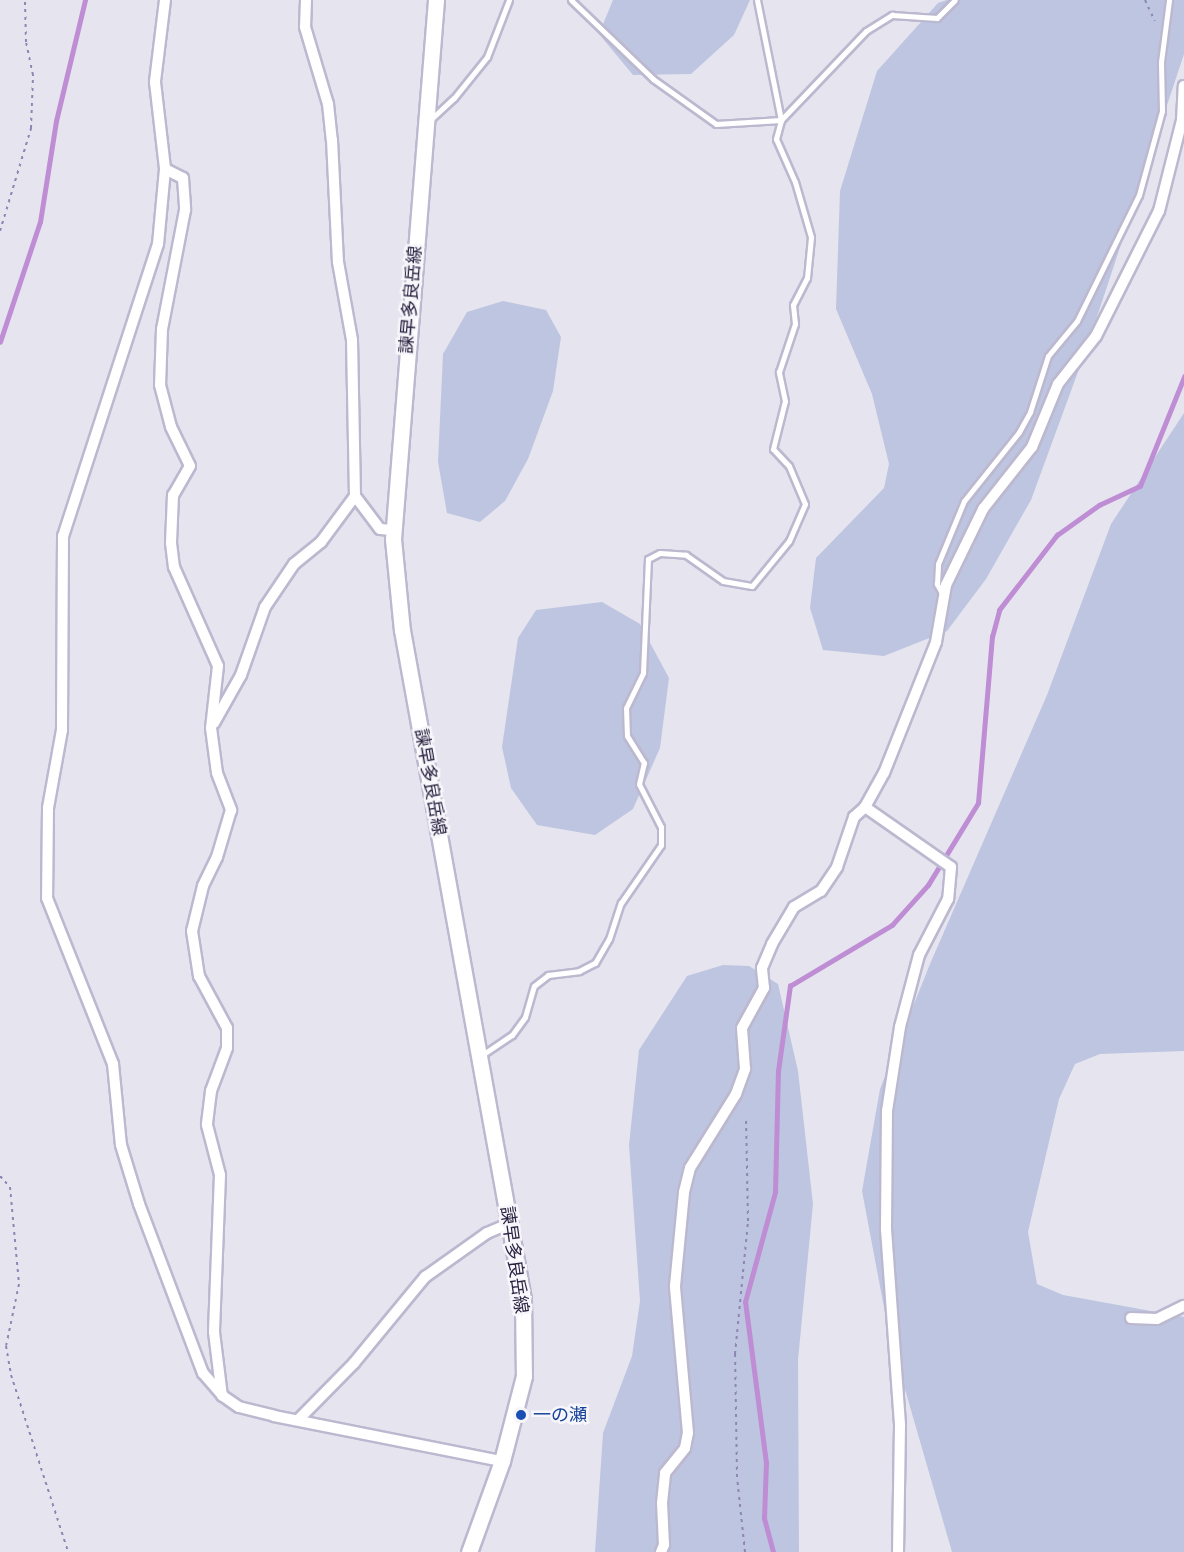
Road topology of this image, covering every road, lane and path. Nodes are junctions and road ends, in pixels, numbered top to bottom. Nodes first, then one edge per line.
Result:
1 (25, 0) edge
2 (165, 0) edge
3 (306, 0) edge
4 (436, 0) edge
5 (509, 0) edge
6 (571, 0) edge
7 (757, 0) edge
8 (955, 0) edge
9 (1145, 0) edge
10 (1169, 0) edge
11 (1165, 15) junction
12 (1184, 86) edge
13 (781, 120) junction
14 (426, 124) junction
15 (165, 169) junction
16 (0, 231) edge
17 (355, 496) junction
18 (392, 530) junction
19 (944, 596) junction
20 (211, 729) junction
21 (865, 807) junction
22 (480, 1056) junction
23 (746, 1116) dead end
24 (0, 1176) edge
25 (510, 1223) junction
26 (1184, 1306) edge
27 (1131, 1318) dead end
28 (222, 1396) junction
29 (298, 1420) junction
30 (502, 1461) junction
31 (68, 1552) edge
32 (469, 1552) edge
33 (661, 1552) edge
34 (745, 1552) edge
35 (898, 1552) edge

1 - 16 path
2 - 15 street
3 - 17 street
4 - 14 main road, 諫早多良岳線
5 - 14 lane
6 - 13 lane
7 - 13 lane
8 - 13 lane
9 - 11 path
10 - 11 lane
11 - 19 lane
12 - 19 street
13 - 22 lane
14 - 18 main road, 諫早多良岳線
15 - 20 street
15 - 28 street
17 - 18 street
17 - 20 street
18 - 22 main road, 諫早多良岳線
19 - 21 street
20 - 28 street
21 - 33 street
21 - 35 street
22 - 25 main road, 諫早多良岳線
23 - 34 path
24 - 31 path
25 - 29 street
25 - 30 main road, 諫早多良岳線
26 - 27 street
28 - 29 street
29 - 30 street
30 - 32 main road, 諫早多良岳線

